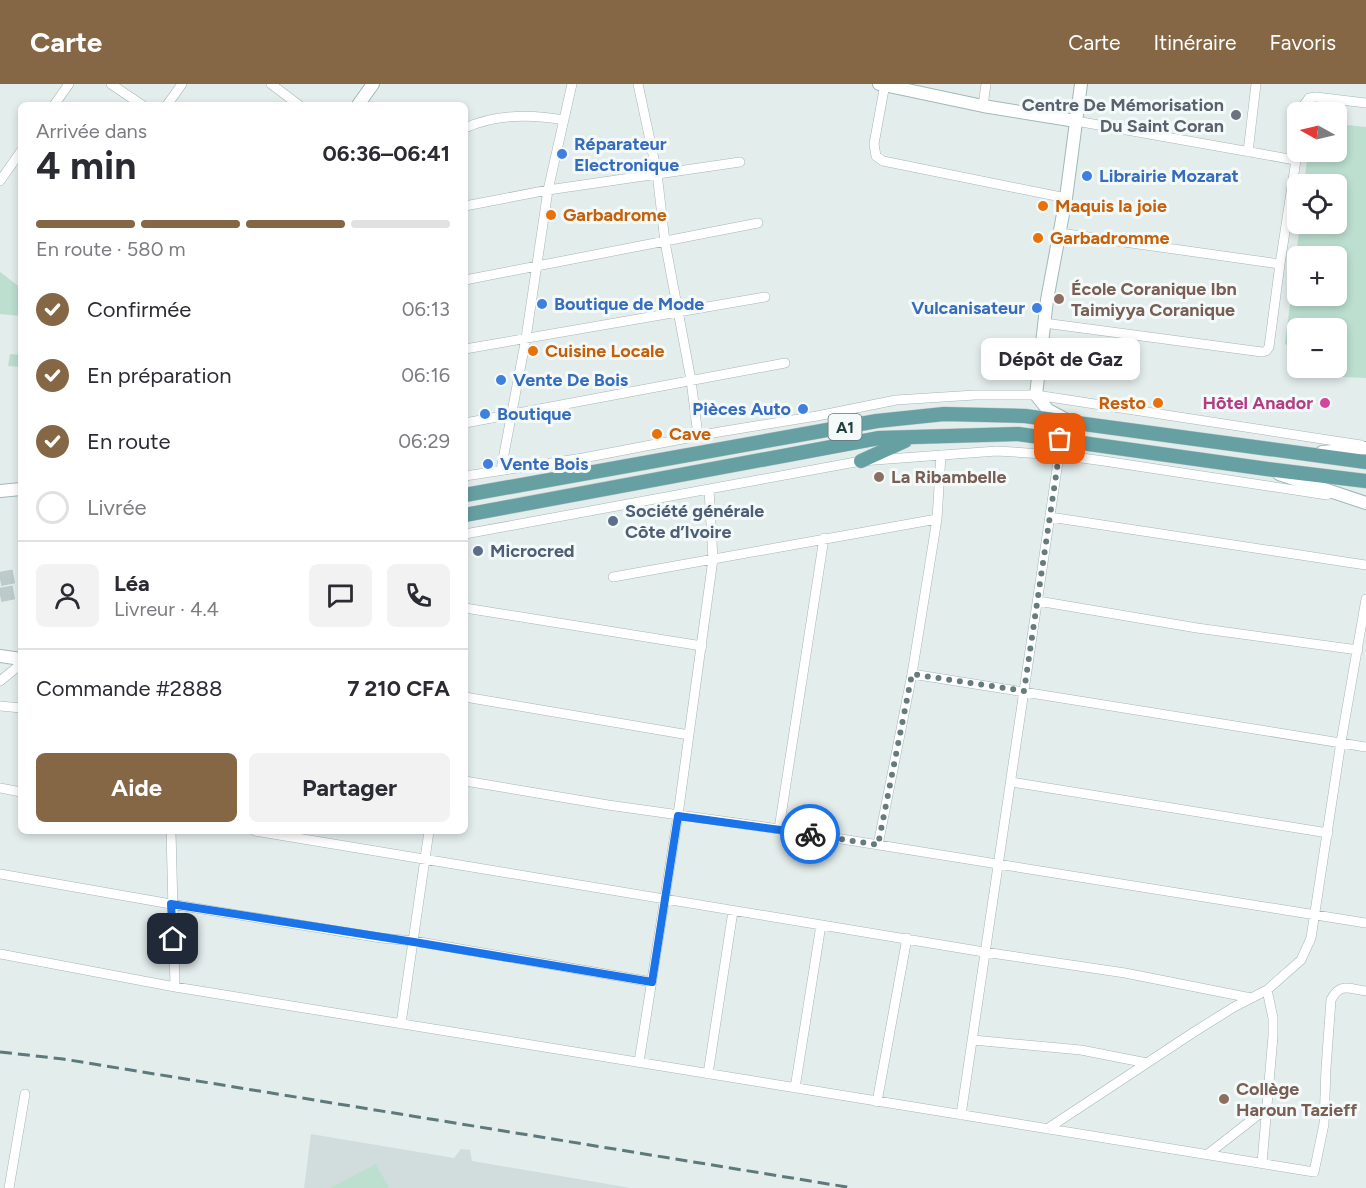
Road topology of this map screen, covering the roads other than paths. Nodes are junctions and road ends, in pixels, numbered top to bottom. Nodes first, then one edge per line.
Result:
1 (69, 84) edge
2 (111, 84) edge
3 (182, 84) edge
4 (271, 84) edge
5 (373, 84) edge
6 (572, 84) edge
7 (638, 84) edge
8 (883, 84) edge
9 (986, 84) edge
10 (1081, 84) edge
11 (1256, 84) edge
12 (282, 87) edge
13 (56, 102) edge
14 (138, 102) edge
15 (169, 102) edge
16 (296, 102) edge
17 (360, 102) edge
18 (1306, 102) edge
19 (1366, 103) edge
20 (983, 106) junction
21 (564, 120) junction
22 (1076, 121) junction
23 (468, 127) edge
24 (1248, 152) junction
25 (18, 155) edge
26 (1287, 159) edge
27 (740, 162) dead end
28 (1295, 162) edge
29 (657, 173) junction
30 (1, 179) edge
31 (548, 190) junction
32 (1066, 198) junction
33 (468, 205) edge
34 (758, 223) dead end
35 (1060, 233) junction
36 (665, 242) junction
37 (1280, 264) junction
38 (538, 267) junction
39 (468, 279) edge
40 (765, 297) dead end
41 (678, 312) junction
42 (1044, 323) junction
43 (526, 338) junction
44 (468, 348) edge
45 (785, 363) dead end
46 (691, 380) junction
47 (1036, 395) junction
48 (510, 415) junction
49 (1068, 420) junction
50 (468, 422) edge
51 (698, 436) junction
52 (915, 436) junction
53 (1060, 439) junction
54 (1366, 447) edge
55 (1309, 454) junction
56 (941, 455) junction
57 (1059, 455) junction
58 (861, 461) junction
59 (1366, 462) edge
60 (501, 470) junction
61 (1267, 470) junction
62 (468, 476) edge
63 (1366, 481) edge
64 (18, 489) edge
65 (709, 489) junction
66 (0, 490) edge
67 (468, 494) edge
68 (1350, 498) junction
69 (1366, 503) edge
70 (1050, 517) junction
71 (468, 518) edge
72 (937, 519) junction
73 (468, 533) edge
74 (824, 538) junction
75 (713, 559) junction
76 (1366, 565) edge
77 (613, 577) dead end
78 (1366, 600) edge
79 (1038, 601) junction
80 (468, 608) edge
81 (702, 646) junction
82 (1358, 650) junction
83 (0, 656) edge
84 (18, 659) edge
85 (18, 666) edge
86 (912, 674) junction
87 (0, 681) edge
88 (1024, 691) junction
89 (468, 698) edge
90 (0, 706) edge
91 (18, 708) edge
92 (689, 735) junction
93 (1341, 742) junction
94 (1366, 747) edge
95 (468, 781) edge
96 (1011, 782) junction
97 (0, 788) edge
98 (18, 791) edge
99 (678, 816) junction
100 (779, 829) junction
101 (1328, 833) junction
102 (171, 834) edge
103 (272, 834) edge
104 (428, 834) edge
105 (878, 845) junction
106 (424, 860) junction
107 (998, 865) junction
108 (0, 874) edge
109 (664, 898) junction
110 (171, 904) junction
111 (733, 911) junction
112 (1314, 916) junction
113 (1366, 923) edge
114 (821, 925) junction
115 (907, 938) junction
116 (414, 942) junction
117 (984, 952) junction
118 (0, 954) edge
119 (652, 982) junction
120 (174, 987) junction
121 (1267, 990) junction
122 (1366, 991) edge
123 (1251, 998) junction
124 (401, 1024) junction
125 (973, 1040) junction
126 (639, 1062) junction
127 (1147, 1063) junction
128 (708, 1074) junction
129 (795, 1088) junction
130 (25, 1094) dead end
131 (877, 1102) junction
132 (1267, 1108) junction
133 (961, 1115) junction
134 (1047, 1129) junction
135 (1208, 1154) junction
136 (1262, 1163) junction
137 (9, 1188) edge

1 - 13 street
2 - 14 street
3 - 15 street
4 - 12 street
5 - 17 street
6 - 21 street
7 - 29 street
8 - 20 street
8 - 32 street
9 - 20 street
10 - 22 street
11 - 24 street
12 - 16 street
18 - 19 street
20 - 22 street
21 - 23 street
21 - 31 street
22 - 24 street
22 - 32 street
24 - 26 street
25 - 30 street
27 - 29 street
28 - 37 street
29 - 31 street
29 - 36 street
31 - 33 street
31 - 38 street
32 - 35 street
34 - 36 street
35 - 37 street
35 - 42 street
36 - 38 street
36 - 41 street
37 - 42 street
38 - 39 street
38 - 43 street
40 - 41 street
41 - 43 street
41 - 46 street
42 - 47 street
43 - 44 street
43 - 48 street
45 - 46 street
46 - 48 street
46 - 51 street
47 - 49 street
47 - 51 street
47 - 54 street
48 - 50 street
48 - 60 street
49 - 55 main road, A1
49 - 67 main road, A1
51 - 60 street
52 - 53 main road, A1
52 - 58 main road
52 - 71 main road, A1
53 - 57 street
53 - 61 main road, A1
54 - 55 street
55 - 59 main road, A1
56 - 57 street
56 - 58 street
56 - 72 street
57 - 68 street
57 - 70 street
58 - 65 street
60 - 62 street
61 - 63 main road, A1
61 - 68 street
64 - 66 street
65 - 73 street
65 - 75 street
68 - 69 street
70 - 76 street
70 - 79 street
72 - 74 street
72 - 86 street
74 - 75 street
74 - 100 street
75 - 77 street
75 - 81 street
78 - 82 street
79 - 82 street
79 - 88 street
80 - 81 street
81 - 92 street
82 - 93 street
83 - 84 street
85 - 87 street
86 - 88 street
86 - 105 street
88 - 93 street
88 - 96 street
89 - 92 street
90 - 91 street
92 - 99 street
93 - 94 street
93 - 101 street
95 - 99 street
96 - 101 street
96 - 107 street
97 - 98 street
99 - 100 street
99 - 109 street
100 - 105 street
101 - 112 street
102 - 110 street
103 - 106 street
104 - 106 street
105 - 107 street
106 - 109 street
106 - 116 street
107 - 112 street
107 - 117 street
108 - 110 street
109 - 111 street
109 - 119 street
110 - 116 street
110 - 120 street
111 - 114 street
111 - 128 street
112 - 113 street
112 - 121 street
114 - 115 street
114 - 129 street
115 - 117 street
115 - 131 street
116 - 119 street
116 - 124 street
117 - 123 street
117 - 125 street
118 - 120 street
119 - 126 street
120 - 124 street
121 - 123 street
121 - 132 street
122 - 136 street
123 - 127 street
124 - 126 street
125 - 127 street
125 - 133 street
126 - 128 street
127 - 134 street
128 - 129 street
129 - 131 street
130 - 137 street
131 - 133 street
132 - 135 street
132 - 136 street
133 - 134 street
134 - 135 street
135 - 136 street

